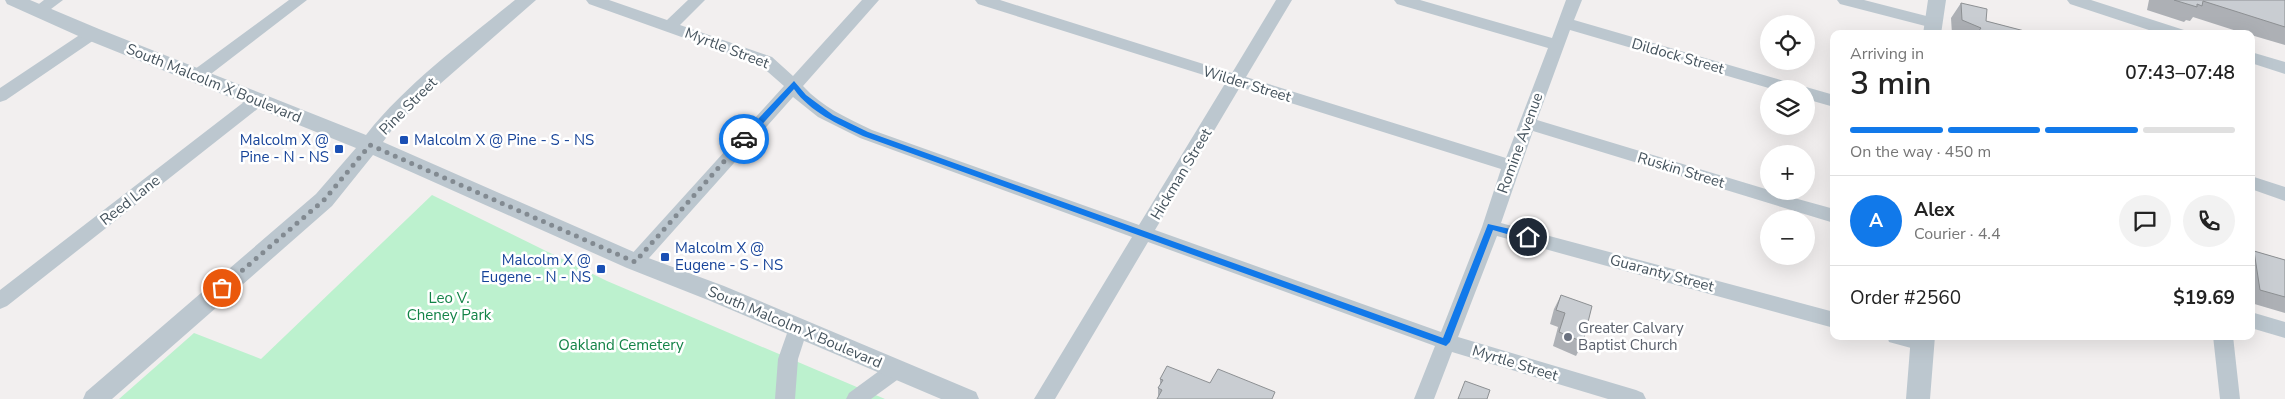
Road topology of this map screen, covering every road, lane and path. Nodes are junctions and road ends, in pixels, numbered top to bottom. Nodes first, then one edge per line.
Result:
1 (14, 0) edge
2 (55, 0) edge
3 (299, 0) edge
4 (527, 0) edge
5 (594, 0) edge
6 (697, 0) edge
7 (871, 0) edge
8 (983, 0) edge
9 (1284, 0) edge
10 (1402, 0) edge
11 (1574, 0) edge
12 (1846, 0) edge
13 (1937, 0) edge
14 (2075, 0) edge
15 (38, 11) junction
16 (1564, 23) junction
17 (670, 26) junction
18 (1932, 28) edge
19 (2167, 30) edge
20 (92, 34) junction
21 (1556, 45) junction
22 (2255, 58) edge
23 (2285, 68) edge
24 (197, 76) junction
25 (1761, 80) edge
26 (1237, 81) junction
27 (794, 84) junction
28 (0, 96) edge
29 (1815, 96) edge
30 (259, 99) junction
31 (1830, 100) edge
32 (1528, 123) junction
33 (370, 145) junction
34 (1511, 166) junction
35 (2255, 183) edge
36 (2285, 194) edge
37 (1830, 215) edge
38 (1491, 226) junction
39 (1145, 234) junction
40 (635, 262) junction
41 (0, 301) edge
42 (1830, 319) edge
43 (2255, 321) edge
44 (798, 328) junction
45 (2285, 330) edge
46 (1922, 340) edge
47 (2223, 340) edge
48 (1446, 342) junction
49 (897, 370) junction
50 (95, 399) edge
51 (785, 399) edge
52 (856, 399) edge
53 (967, 399) edge
54 (1044, 399) edge
55 (1424, 399) edge
56 (1636, 399) edge
57 (1918, 399) edge
58 (2230, 399) edge

1 - 15 street, South Malcolm X Boulevard
2 - 15 street
3 - 24 street
4 - 33 street, Pine Street
5 - 17 street, Myrtle Street
6 - 17 street
7 - 27 street
8 - 26 street, Wilder Street
9 - 26 street, Hickman Street
10 - 21 street
11 - 16 street, Romine Avenue
12 - 18 street
13 - 18 street
14 - 19 street
15 - 20 street, South Malcolm X Boulevard
16 - 21 street, Romine Avenue
16 - 25 street, Dildock Street
17 - 27 street, Myrtle Street
20 - 24 street, South Malcolm X Boulevard
20 - 28 street
21 - 32 street, Romine Avenue
22 - 23 street
24 - 30 street, South Malcolm X Boulevard
26 - 34 street, Wilder Street
26 - 39 street, Hickman Street
27 - 39 street, Myrtle Street
27 - 40 street
29 - 31 street
30 - 33 street, South Malcolm X Boulevard
30 - 41 street, Reed Lane
32 - 34 street, Romine Avenue
32 - 37 street, Ruskin Street
33 - 40 street, South Malcolm X Boulevard
33 - 50 street, Pine Street
34 - 38 street, Romine Avenue
35 - 36 street
38 - 42 street, Guaranty Street
38 - 48 street, Romine Avenue
39 - 48 street, Myrtle Street
39 - 54 street, Hickman Street
40 - 44 street, South Malcolm X Boulevard
43 - 45 street
44 - 49 street, South Malcolm X Boulevard
44 - 51 street
46 - 57 street
47 - 58 street
48 - 55 street, Romine Avenue
48 - 56 street, Myrtle Street
49 - 52 street
49 - 53 street, South Malcolm X Boulevard

